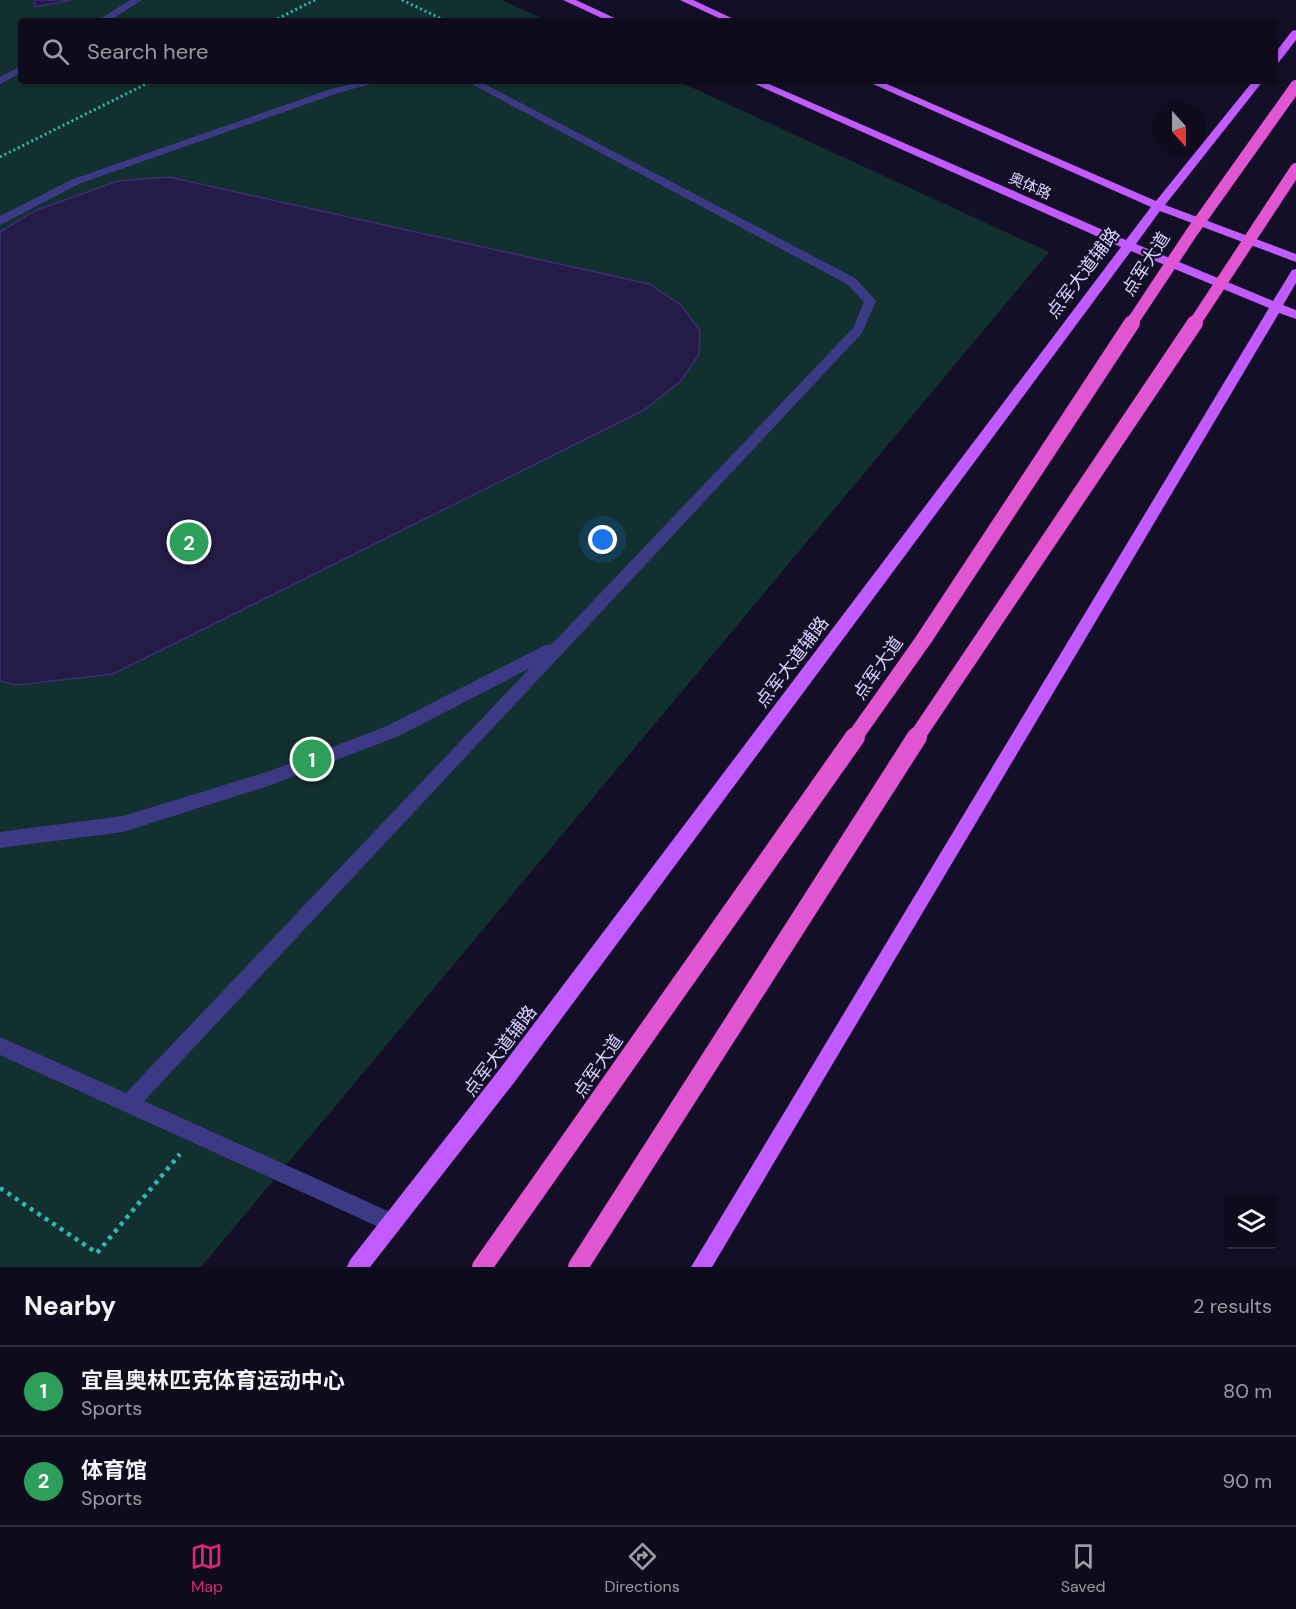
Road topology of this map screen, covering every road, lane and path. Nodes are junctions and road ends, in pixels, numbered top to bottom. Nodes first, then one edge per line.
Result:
1 (136, 0) edge
2 (315, 0) edge
3 (402, 0) edge
4 (568, 0) edge
5 (685, 0) edge
6 (107, 18) edge
7 (279, 18) edge
8 (441, 18) edge
9 (609, 18) edge
10 (726, 18) edge
11 (1296, 33) edge
12 (1278, 56) edge
13 (18, 71) edge
14 (0, 81) edge
15 (146, 84) edge
16 (366, 84) edge
17 (477, 84) edge
18 (760, 84) edge
19 (878, 84) edge
20 (1256, 84) edge
21 (1296, 86) edge
22 (0, 157) edge
23 (1296, 169) edge
24 (1158, 206) junction
25 (0, 221) edge
26 (1128, 245) junction
27 (1296, 258) edge
28 (1296, 273) edge
29 (1276, 308) junction
30 (1296, 315) edge
31 (561, 645) junction
32 (0, 840) edge
33 (0, 1046) edge
34 (129, 1104) junction
35 (197, 1135) junction
36 (0, 1188) edge
37 (392, 1223) junction
38 (357, 1267) edge
39 (482, 1267) edge
40 (578, 1267) edge
41 (701, 1267) edge

1 - 6 lane
2 - 7 path
3 - 8 path
4 - 9 main road
5 - 10 main road
11 - 12 main road
13 - 14 lane
15 - 22 path
16 - 25 lane
17 - 31 lane
18 - 26 main road, 奥体路
19 - 24 main road, 奥体路
20 - 24 main road, 点军大道辅路
21 - 39 highway, 点军大道, bridge
23 - 40 highway, bridge
24 - 26 main road, 点军大道辅路
24 - 27 main road, 奥体路
26 - 29 main road, 奥体路
26 - 37 main road, 点军大道辅路
28 - 29 main road
29 - 30 main road, 奥体路
29 - 41 main road
31 - 32 lane
31 - 34 lane
33 - 34 lane
34 - 35 lane
35 - 36 path
35 - 37 lane
37 - 38 main road, 点军大道辅路

